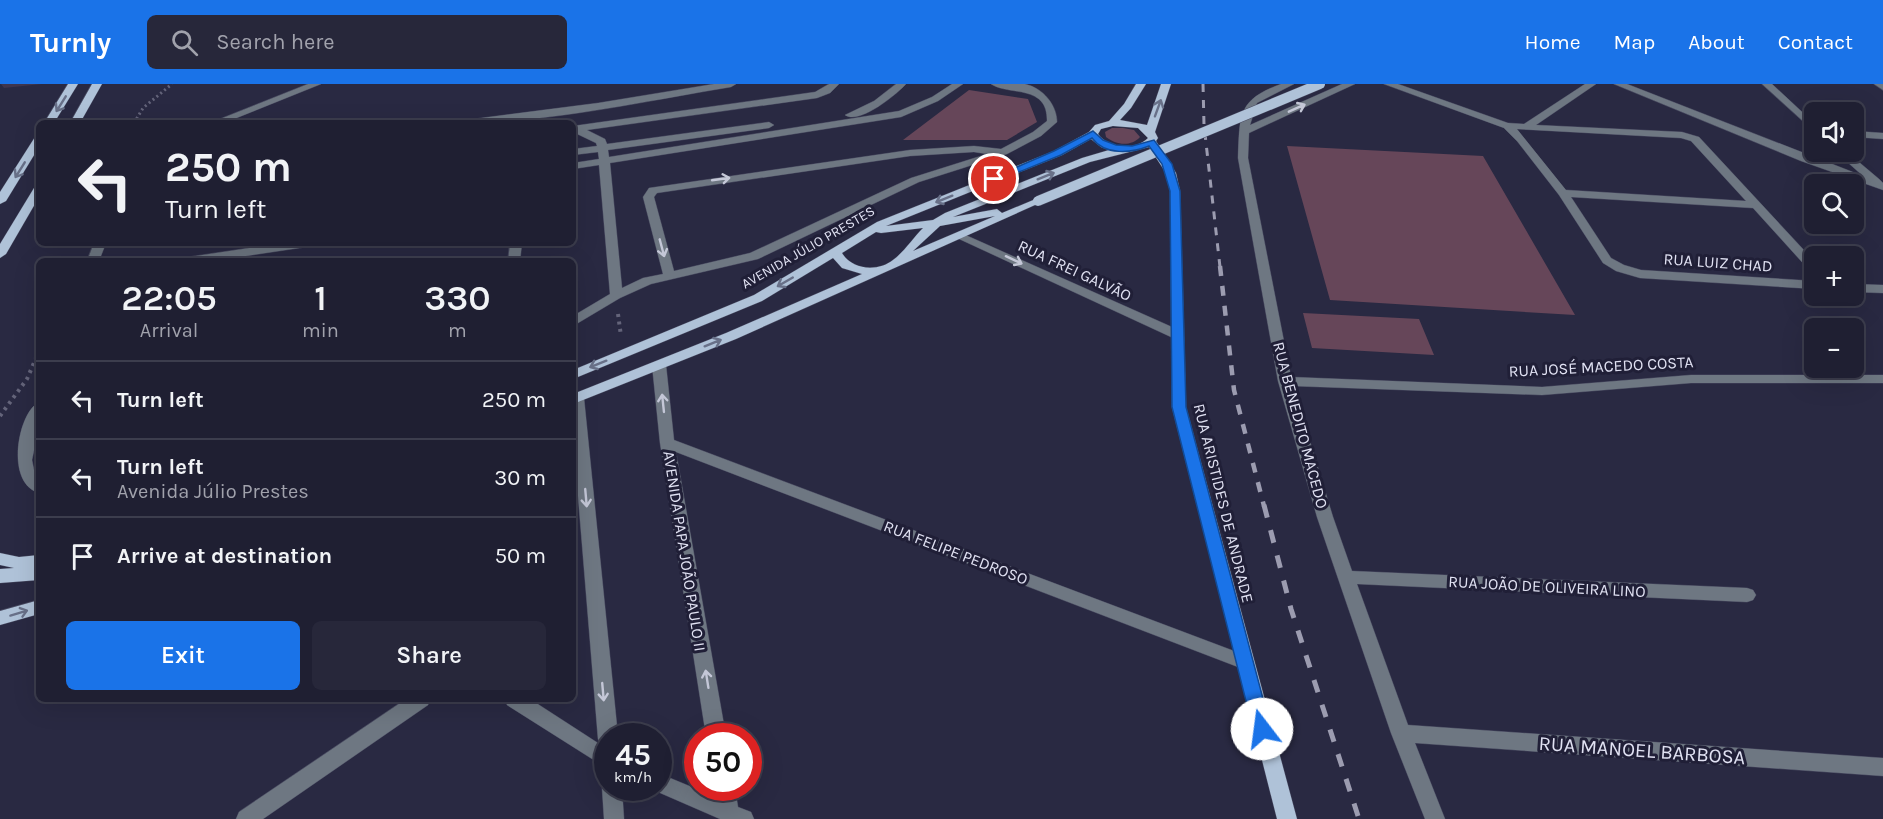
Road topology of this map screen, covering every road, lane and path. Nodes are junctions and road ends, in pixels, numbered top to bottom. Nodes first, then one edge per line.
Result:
1 (73, 84) edge
2 (97, 84) edge
3 (172, 84) edge
4 (316, 84) edge
5 (731, 84) edge
6 (834, 84) edge
7 (901, 84) edge
8 (958, 84) edge
9 (996, 84) edge
10 (1141, 84) edge
11 (1166, 84) edge
12 (1289, 84) edge
13 (1320, 84) edge
14 (1350, 84) edge
15 (1389, 84) edge
16 (1591, 84) edge
17 (1619, 84) edge
18 (1767, 84) edge
19 (1879, 84) edge
20 (1020, 85) edge
21 (1883, 87) edge
22 (877, 103) junction
23 (614, 104) junction
24 (551, 112) junction
25 (901, 114) junction
26 (1804, 119) edge
27 (51, 120) edge
28 (77, 120) edge
29 (136, 120) edge
30 (223, 120) edge
31 (489, 120) edge
32 (563, 120) edge
33 (1112, 123) junction
34 (609, 124) junction
35 (1506, 126) junction
36 (576, 127) edge
37 (1526, 128) junction
38 (576, 129) edge
39 (1245, 131) junction
40 (1093, 134) junction
41 (1864, 135) edge
42 (1883, 136) edge
43 (1151, 137) junction
44 (36, 144) edge
45 (602, 144) junction
46 (1129, 149) junction
47 (576, 151) edge
48 (1004, 153) junction
49 (1161, 156) junction
50 (604, 161) junction
51 (1852, 162) edge
52 (576, 166) edge
53 (1883, 188) edge
54 (36, 193) edge
55 (1563, 193) junction
56 (0, 201) edge
57 (1033, 203) junction
58 (1755, 205) junction
59 (934, 223) junction
60 (865, 232) junction
61 (12, 233) junction
62 (0, 236) edge
63 (961, 236) junction
64 (286, 246) edge
65 (835, 251) junction
66 (0, 254) edge
67 (1804, 257) edge
68 (208, 258) edge
69 (896, 264) junction
70 (882, 271) junction
71 (669, 274) junction
72 (1804, 284) edge
73 (1864, 288) edge
74 (1883, 289) edge
75 (615, 295) junction
76 (576, 319) edge
77 (1176, 334) junction
78 (623, 354) junction
79 (36, 358) edge
80 (659, 365) junction
81 (576, 374) edge
82 (1883, 379) edge
83 (1286, 381) junction
84 (576, 399) edge
85 (576, 409) edge
86 (36, 415) edge
87 (0, 416) edge
88 (668, 443) junction
89 (36, 485) edge
90 (0, 559) edge
91 (36, 561) edge
92 (36, 573) edge
93 (0, 576) edge
94 (1346, 577) junction
95 (1747, 595) dead end
96 (36, 608) edge
97 (0, 618) edge
98 (1244, 662) junction
99 (417, 702) edge
100 (519, 702) edge
101 (606, 723) edge
102 (714, 723) edge
103 (1401, 733) junction
104 (594, 751) edge
105 (1883, 767) edge
106 (672, 788) edge
107 (613, 801) edge
108 (729, 801) edge
109 (734, 816) edge
110 (246, 819) edge
111 (615, 819) edge
112 (1287, 819) edge
113 (1435, 819) edge

1 -> 27 main road
2 - 28 main road
3 - 29 path
4 - 30 street
5 - 23 street
6 - 34 street
7 - 22 street
8 - 25 street
9 - 20 street
10 - 33 main road, AVENIDA JÚLIO PRESTES
43 -> 11 main road
12 - 39 street
13 - 57 main road, bridge
39 -> 14 street
15 - 35 street
16 - 37 street
17 - 53 street
18 - 26 street
19 - 21 street
20 - 48 street
22 - 25 street
22 - 45 street
23 - 24 street
23 - 34 street
24 - 31 street
24 - 32 street
25 - 50 street
33 - 40 main road, AVENIDA JÚLIO PRESTES
33 - 43 main road
34 - 36 street
34 - 45 street
35 - 37 street
35 - 55 street
37 - 58 street
38 - 45 street
39 - 83 street, RUA BENEDITO MACEDO
40 - 46 main road
40 -> 60 main road, AVENIDA JÚLIO PRESTES
41 - 42 street
43 - 46 main road
43 - 49 main road, RUA ARISTIDES DE ANDRADE
44 -> 56 main road
45 - 47 street
45 - 50 street
46 - 49 main road
59 -> 46 main road
48 - 71 street
48 - 71 street
49 - 77 main road, RUA ARISTIDES DE ANDRADE
50 - 52 street
50 - 75 street
51 - 53 street
54 - 61 main road
55 - 58 street
55 - 72 street, RUA LUIZ CHAD
57 - 59 main road
57 - 63 main road
58 - 67 street
59 - 60 main road
59 - 69 main road
60 - 65 main road, AVENIDA JÚLIO PRESTES
61 - 62 main road
61 - 66 main road
63 - 69 main road
63 -> 77 street, RUA FREI GALVÃO
64 - 68 street
65 - 70 main road
65 -> 78 main road, AVENIDA JÚLIO PRESTES
69 - 70 main road
80 -> 70 main road
71 - 75 street
73 - 74 street
75 - 76 street
75 - 78 path
77 - 98 main road, RUA ARISTIDES DE ANDRADE
78 -> 81 main road, AVENIDA JÚLIO PRESTES
79 - 87 path
80 - 84 main road
88 -> 80 street, AVENIDA PAPA JOÃO PAULO II
82 - 83 street, RUA JOSÉ MACEDO COSTA
83 - 94 street, RUA BENEDITO MACEDO
85 -> 101 street
86 - 89 street
88 - 98 street, RUA FELIPE PEDROSO
102 -> 88 street, AVENIDA PAPA JOÃO PAULO II
90 - 91 main road
92 - 93 main road
94 - 95 street, RUA JOÃO DE OLIVEIRA LINO
94 - 103 street, RUA BENEDITO MACEDO
97 -> 96 main road
98 - 112 main road, RUA ARISTIDES DE ANDRADE
99 - 110 street
100 - 104 street
103 - 105 street, RUA MANOEL BARBOSA
103 - 113 street, RUA BENEDITO MACEDO
106 - 109 street
107 - 111 street
108 - 109 street

